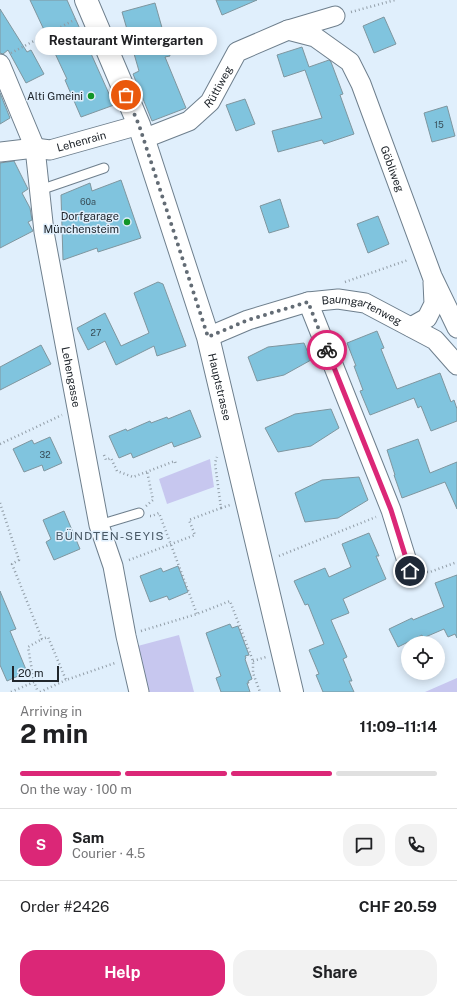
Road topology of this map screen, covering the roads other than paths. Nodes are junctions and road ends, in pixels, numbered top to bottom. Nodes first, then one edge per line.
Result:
1 (88, 6) edge
2 (335, 16) road end
3 (288, 30) junction
4 (4, 60) edge
5 (141, 132) junction
6 (35, 148) junction
7 (0, 152) edge
8 (104, 168) dead end
9 (40, 190) junction
10 (432, 276) junction
11 (308, 302) junction
12 (411, 327) junction
13 (457, 328) edge
14 (208, 337) junction
15 (457, 365) edge
16 (139, 513) road end
17 (99, 525) junction
18 (410, 571) road end
19 (139, 692) edge
20 (292, 692) edge

1 - 5 main road, Hauptstrasse
2 - 3 street, Rüttiweg
3 - 5 street, Rüttiweg
3 - 10 street, Göbliweg
4 - 6 street, Lehengasse
5 - 6 street, Lehenrain
5 - 14 main road, Hauptstrasse
6 - 7 street, Lehenrain
6 - 9 street, Lehengasse
8 - 9 lane
9 - 17 street, Lehengasse
10 - 12 street, Göbliweg
10 - 13 street, Göbliweg
11 - 12 street, Baumgartenweg
11 - 14 street, Baumgartenweg
11 - 18 street
12 - 15 street, Baumgartenweg
14 - 20 main road, Hauptstrasse
16 - 17 lane
17 - 19 street, Lehengasse

